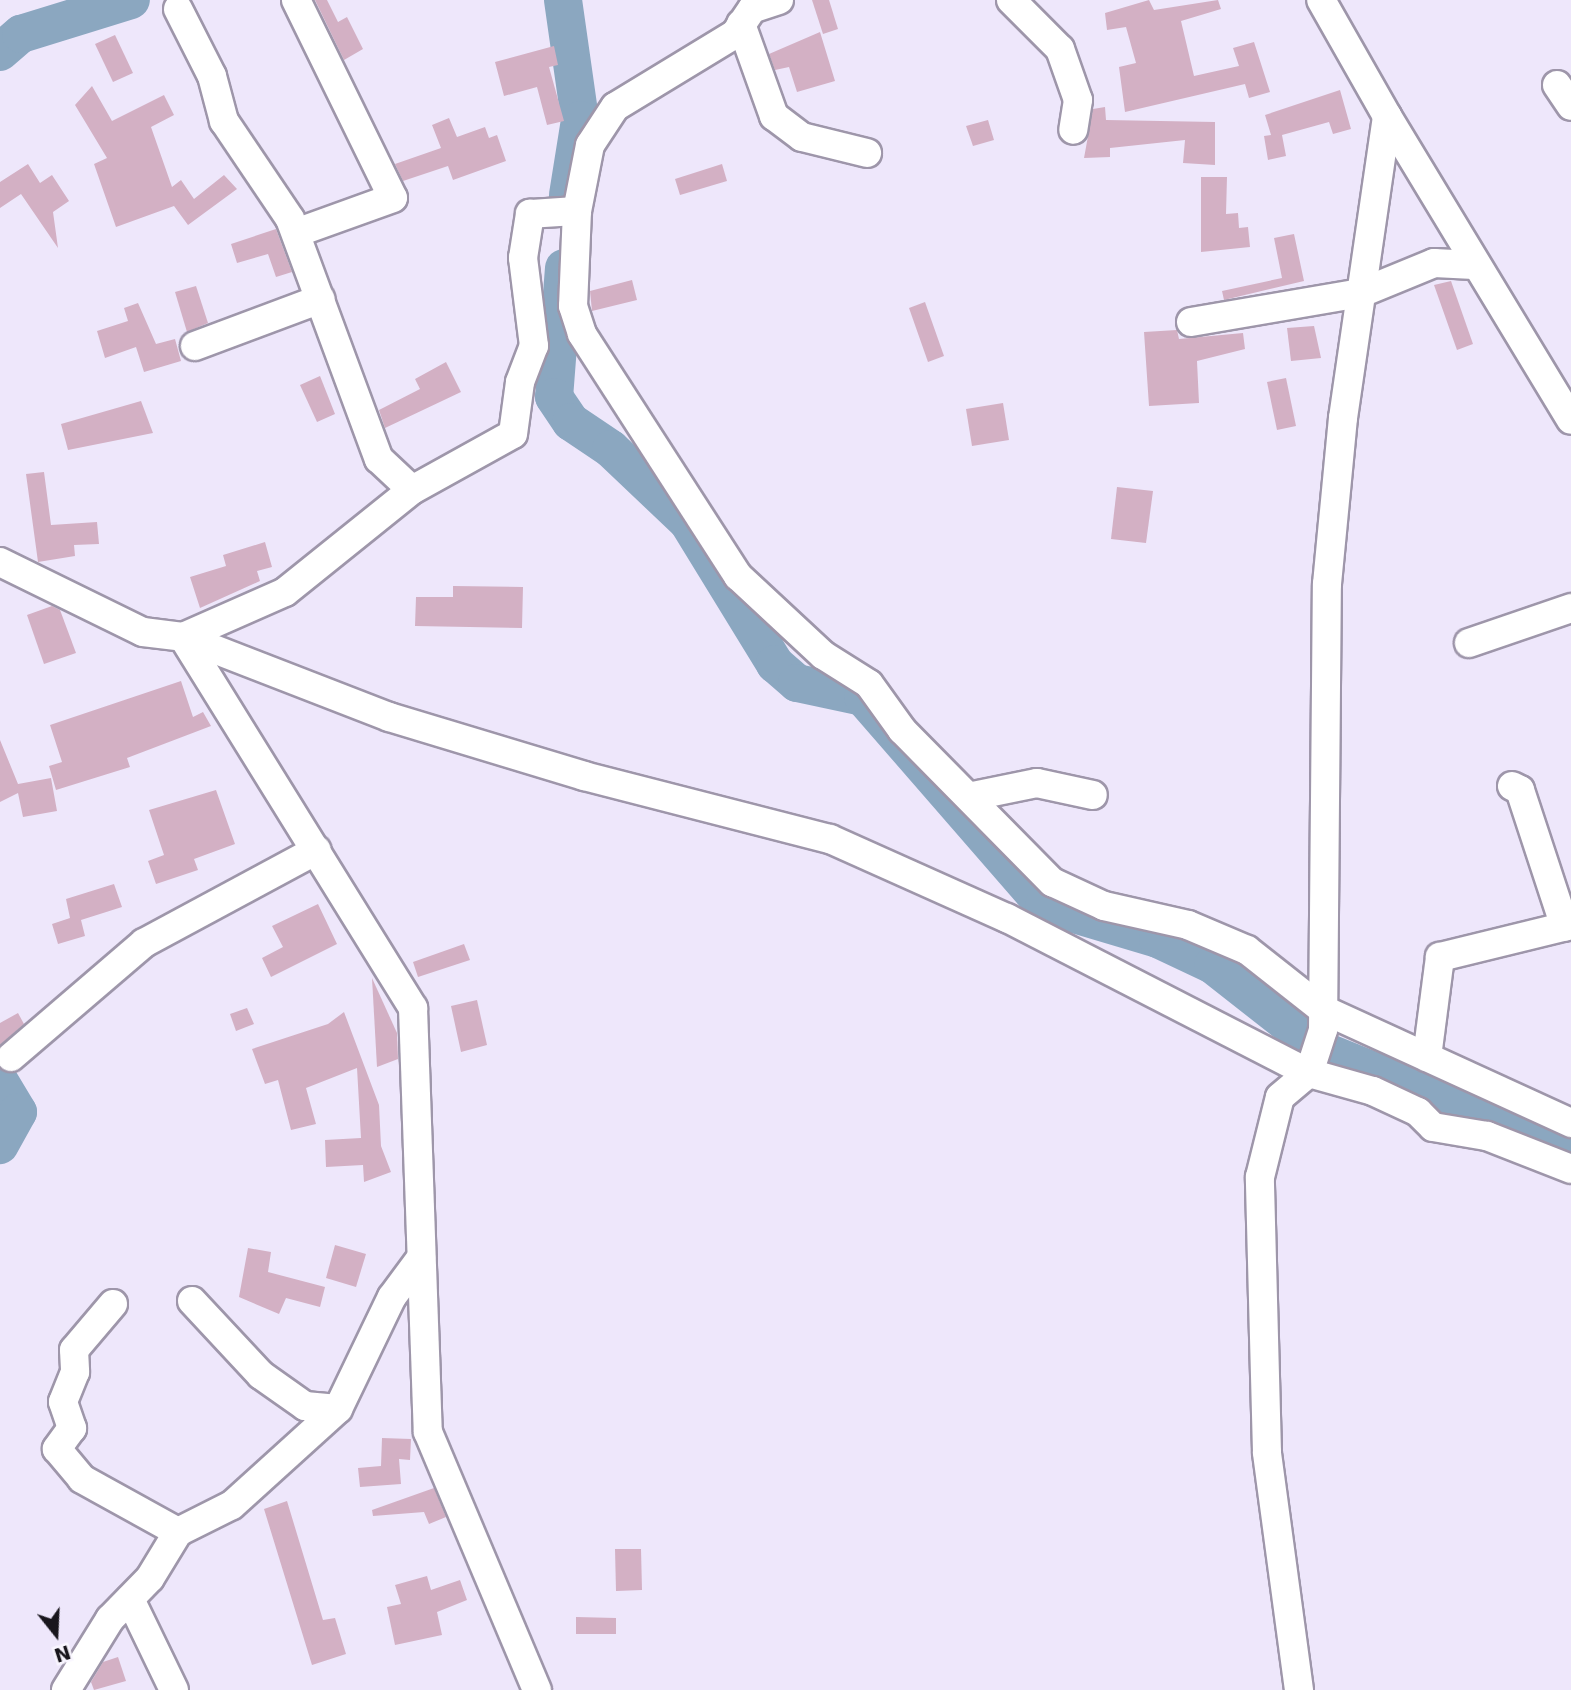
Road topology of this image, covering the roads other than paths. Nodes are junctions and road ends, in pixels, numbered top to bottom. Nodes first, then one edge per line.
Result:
1 (296, 0) edge
2 (779, 0) edge
3 (1012, 0) edge
4 (1321, 0) edge
5 (178, 9) dead end
6 (744, 11) edge
7 (1387, 116) junction
8 (1073, 130) dead end
9 (867, 153) dead end
10 (577, 211) junction
11 (296, 233) junction
12 (1474, 265) junction
13 (1361, 293) junction
14 (321, 299) junction
15 (1191, 321) dead end
16 (195, 346) dead end
17 (1571, 420) edge
18 (412, 490) junction
19 (0, 562) edge
20 (1571, 608) edge
21 (183, 637) junction
22 (1469, 643) dead end
23 (1512, 786) dead end
24 (1093, 795) dead end
25 (973, 796) junction
26 (317, 850) junction
27 (1568, 926) edge
28 (1322, 1009) junction
29 (11, 1057) dead end
30 (1427, 1057) junction
31 (1309, 1073) junction
32 (1571, 1123) edge
33 (1571, 1169) edge
34 (421, 1258) junction
35 (192, 1301) dead end
36 (113, 1304) dead end
37 (338, 1409) junction
38 (178, 1532) junction
39 (130, 1599) junction
40 (66, 1690) edge
41 (174, 1690) edge
42 (537, 1690) edge
43 (1298, 1690) edge

1 - 11 street
2 - 6 street
3 - 8 street
4 - 7 street
5 - 11 street
6 - 9 street
6 - 10 street
7 - 12 street
7 - 13 street
10 - 18 street
10 - 25 street
11 - 14 street
12 - 13 street
12 - 17 street
13 - 15 street
13 - 28 street
14 - 16 street
14 - 18 street
18 - 21 street
19 - 21 street
20 - 22 street
21 - 26 street
21 - 31 street
23 - 27 street
24 - 25 street
25 - 28 street
26 - 29 street
26 - 34 street
27 - 30 street
28 - 30 street
28 - 31 street
30 - 32 street
31 - 33 street
31 - 43 street
34 - 37 street
34 - 42 street
35 - 37 street
36 - 38 street
37 - 38 street
38 - 39 street
39 - 40 street
39 - 41 street

